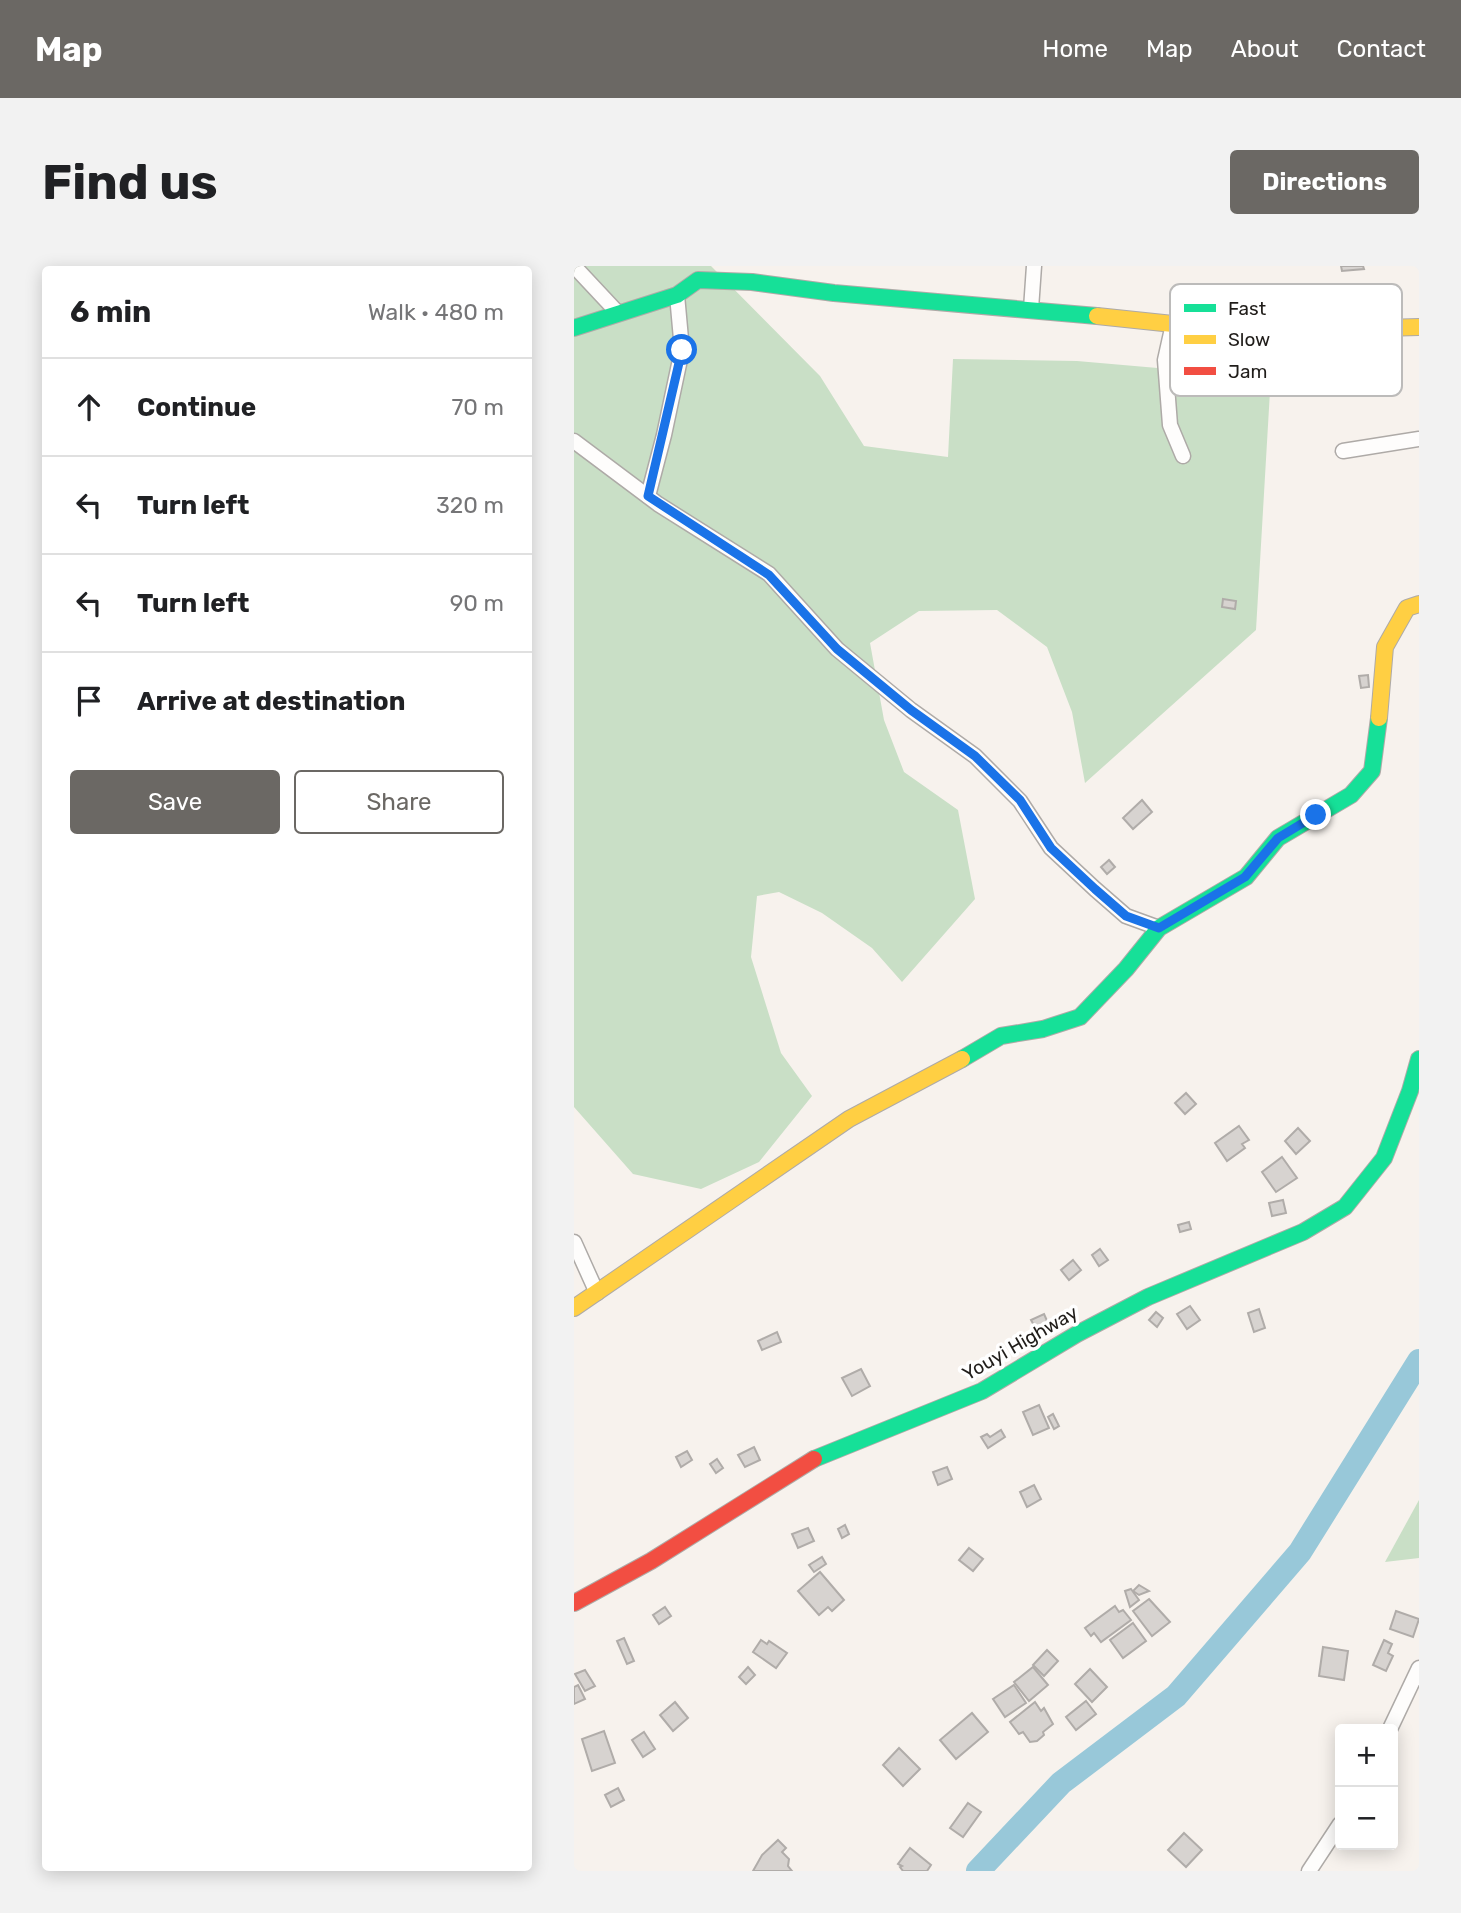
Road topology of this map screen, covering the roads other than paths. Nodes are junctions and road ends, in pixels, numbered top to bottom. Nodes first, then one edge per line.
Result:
1 (1034, 266) edge
2 (574, 267) edge
3 (698, 273) edge
4 (677, 295) junction
5 (1031, 309) junction
6 (618, 313) junction
7 (1170, 324) edge
8 (574, 328) edge
9 (1170, 338) edge
10 (1419, 439) edge
11 (574, 441) edge
12 (1343, 451) dead end
13 (1183, 456) dead end
14 (648, 496) junction
15 (1419, 604) edge
16 (1159, 928) junction
17 (1419, 1059) edge
18 (574, 1242) edge
19 (597, 1293) junction
20 (574, 1308) edge
21 (574, 1604) edge
22 (1419, 1668) edge
23 (1392, 1724) edge
24 (1335, 1831) edge
25 (1308, 1871) edge

1 - 5 street
2 - 6 street
3 - 4 street
3 - 5 street
4 - 6 street
4 - 14 street
5 - 7 street
6 - 8 street
9 - 13 street
10 - 12 street
11 - 14 street
14 - 16 street
15 - 16 street
16 - 19 street
17 - 21 street, Youyi Highway
18 - 19 street
19 - 20 street
22 - 23 street
24 - 25 street

